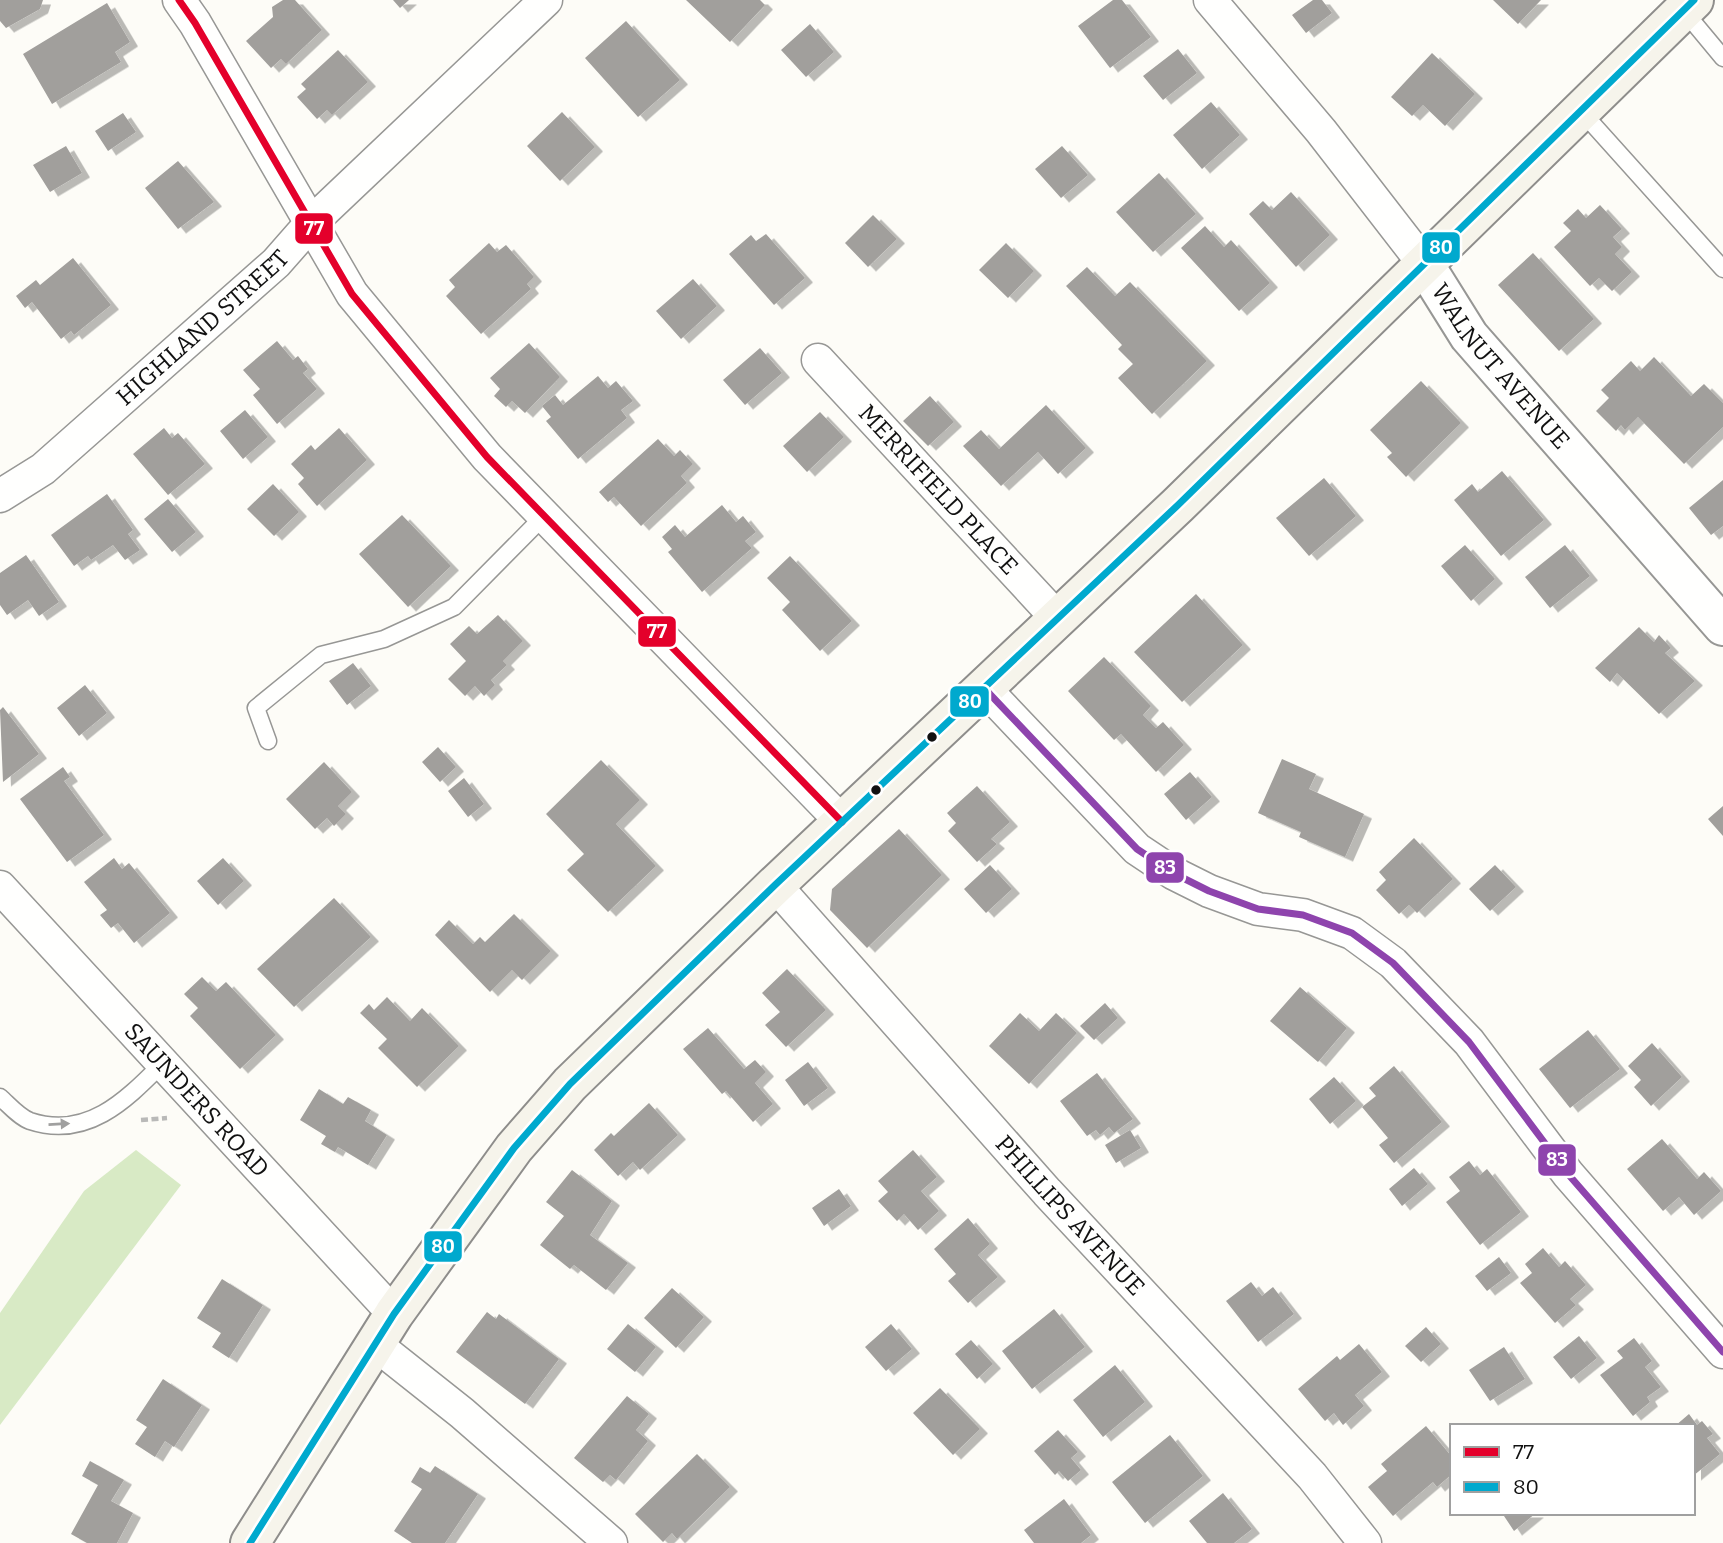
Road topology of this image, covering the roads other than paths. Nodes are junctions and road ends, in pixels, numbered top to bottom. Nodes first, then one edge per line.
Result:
1 (178, 0) edge
2 (546, 0) edge
3 (1210, 0) edge
4 (1685, 4) edge
5 (1723, 58) edge
6 (1581, 111) junction
7 (312, 222) junction
8 (1424, 264) junction
9 (1723, 270) edge
10 (818, 360) dead end
11 (0, 496) edge
12 (544, 516) junction
13 (1058, 619) junction
14 (1723, 626) edge
15 (985, 689) junction
16 (268, 741) dead end
17 (842, 822) junction
18 (775, 885) junction
19 (0, 887) edge
20 (162, 1064) junction
21 (0, 1097) edge
22 (385, 1329) junction
23 (1723, 1352) edge
24 (250, 1543) edge
25 (611, 1543) edge
26 (1365, 1543) edge

1 - 7 street
2 - 7 street, HIGHLAND STREET
3 - 8 street, WALNUT AVENUE
4 - 5 lane
4 - 6 main road
6 - 8 main road
6 - 9 lane
7 - 11 street, HIGHLAND STREET
7 - 12 street
8 - 13 main road
8 - 14 street, WALNUT AVENUE
10 - 13 street, MERRIFIELD PLACE
12 - 16 lane
12 - 17 street
13 - 15 main road
15 - 17 main road
15 - 23 street
17 - 18 main road
18 - 22 main road
18 - 26 street, PHILLIPS AVENUE
19 - 20 street, SAUNDERS ROAD
21 -> 20 lane
20 - 22 street, SAUNDERS ROAD
22 - 24 main road
22 - 25 street, SAUNDERS ROAD

